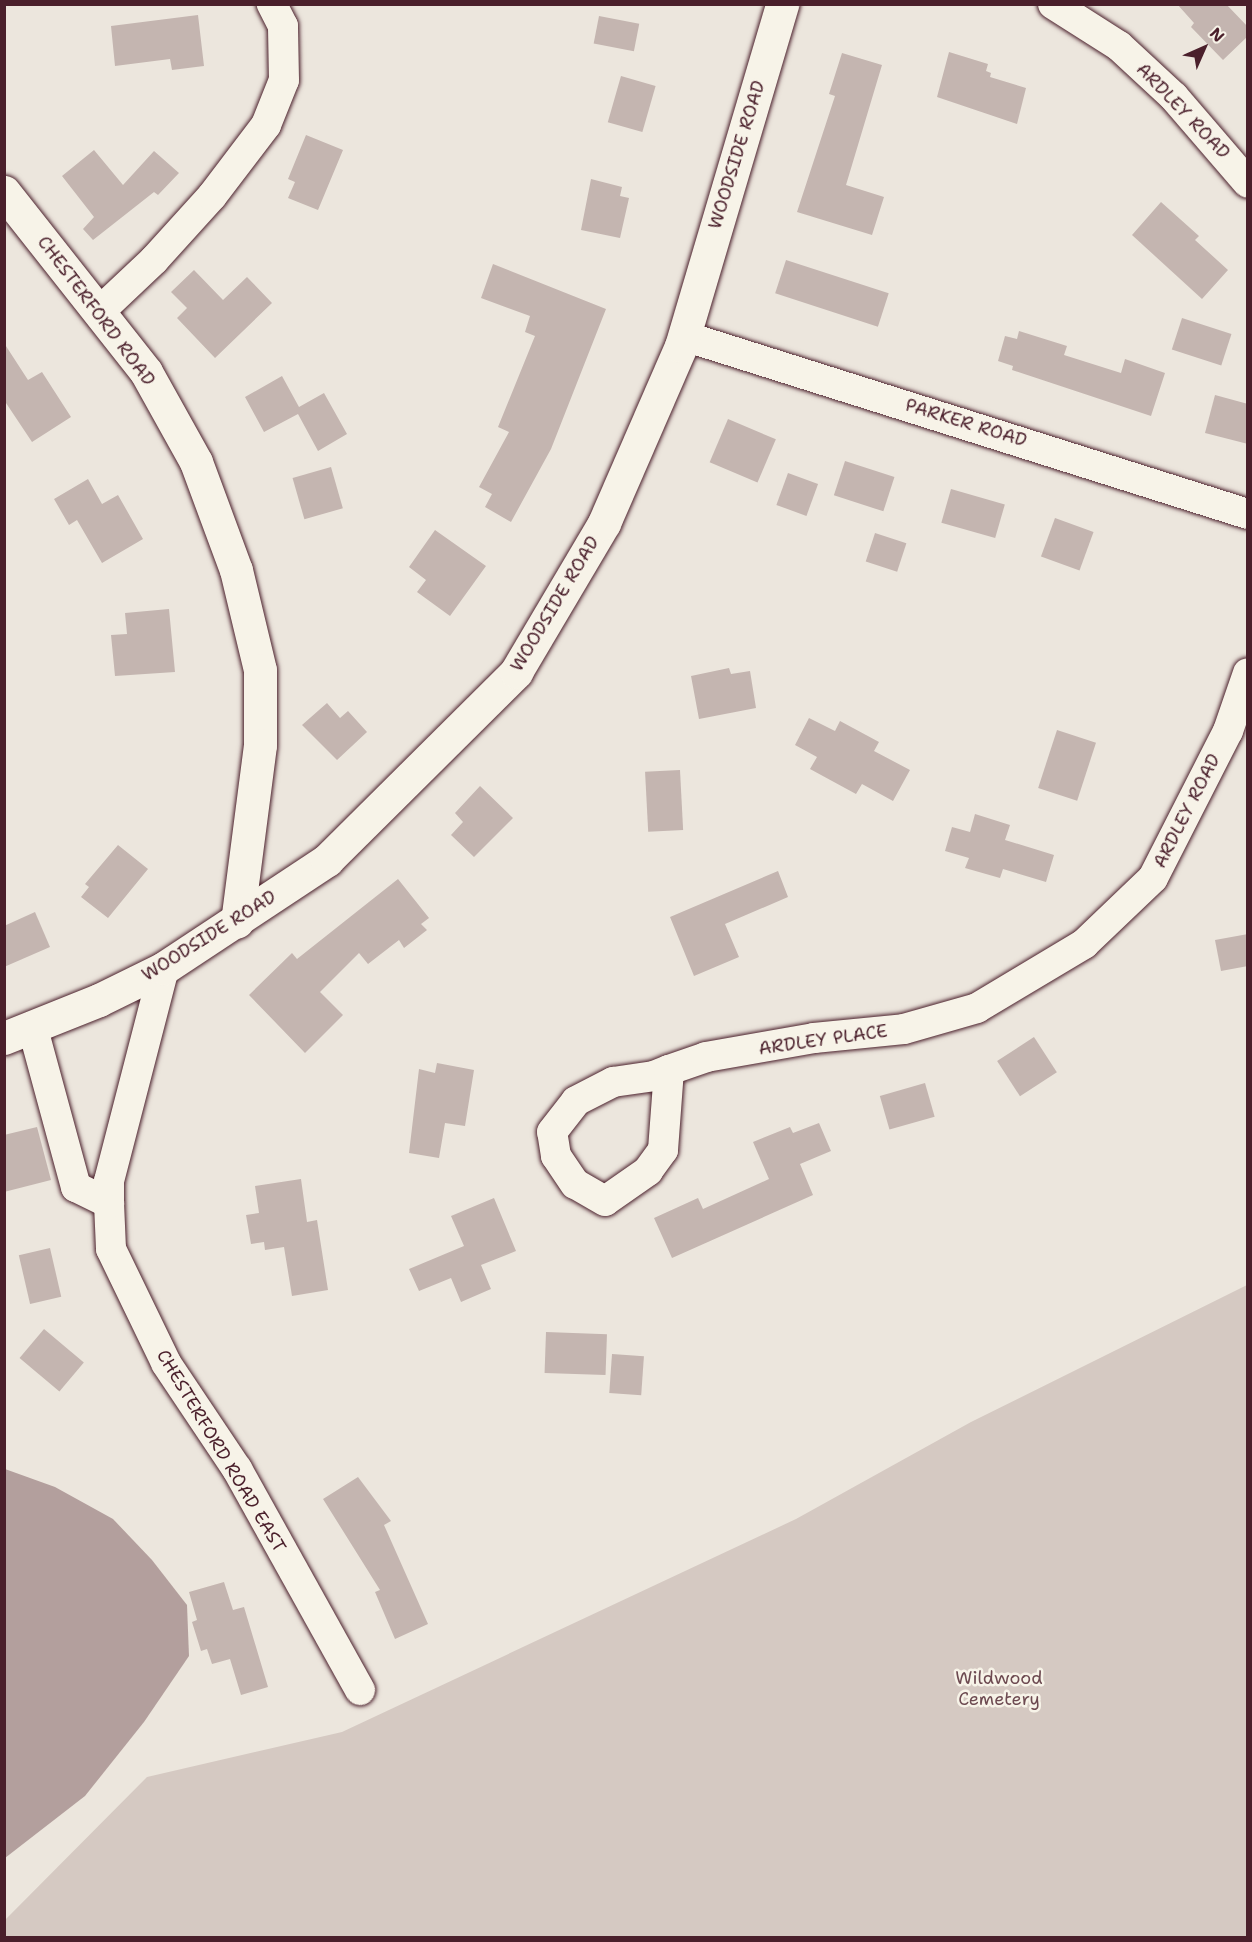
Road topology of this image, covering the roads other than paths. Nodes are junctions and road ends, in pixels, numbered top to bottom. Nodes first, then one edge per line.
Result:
1 (272, 4) edge
2 (782, 4) edge
3 (1053, 4) edge
4 (1248, 183) edge
5 (4, 192) edge
6 (99, 312) junction
7 (684, 336) junction
8 (1248, 514) edge
9 (1248, 673) edge
10 (237, 922) junction
11 (164, 968) junction
12 (976, 1008) joint
13 (19, 1034) edge
14 (669, 1070) junction
15 (110, 1203) junction
16 (360, 1690) dead end

1 - 6 street
2 - 7 street, WOODSIDE ROAD
3 - 4 street, ARDLEY ROAD
5 - 6 street, CHESTERFORD ROAD
6 - 10 street, CHESTERFORD ROAD
7 - 8 street, PARKER ROAD
7 - 10 street, WOODSIDE ROAD
9 - 12 street, ARDLEY ROAD
10 - 11 street, WOODSIDE ROAD
11 - 13 street, WOODSIDE ROAD
11 - 15 street, CHESTERFORD ROAD EAST
12 - 14 street, ARDLEY PLACE
13 - 15 street
14 - 14 street, ARDLEY PLACE
15 - 16 street, CHESTERFORD ROAD EAST

